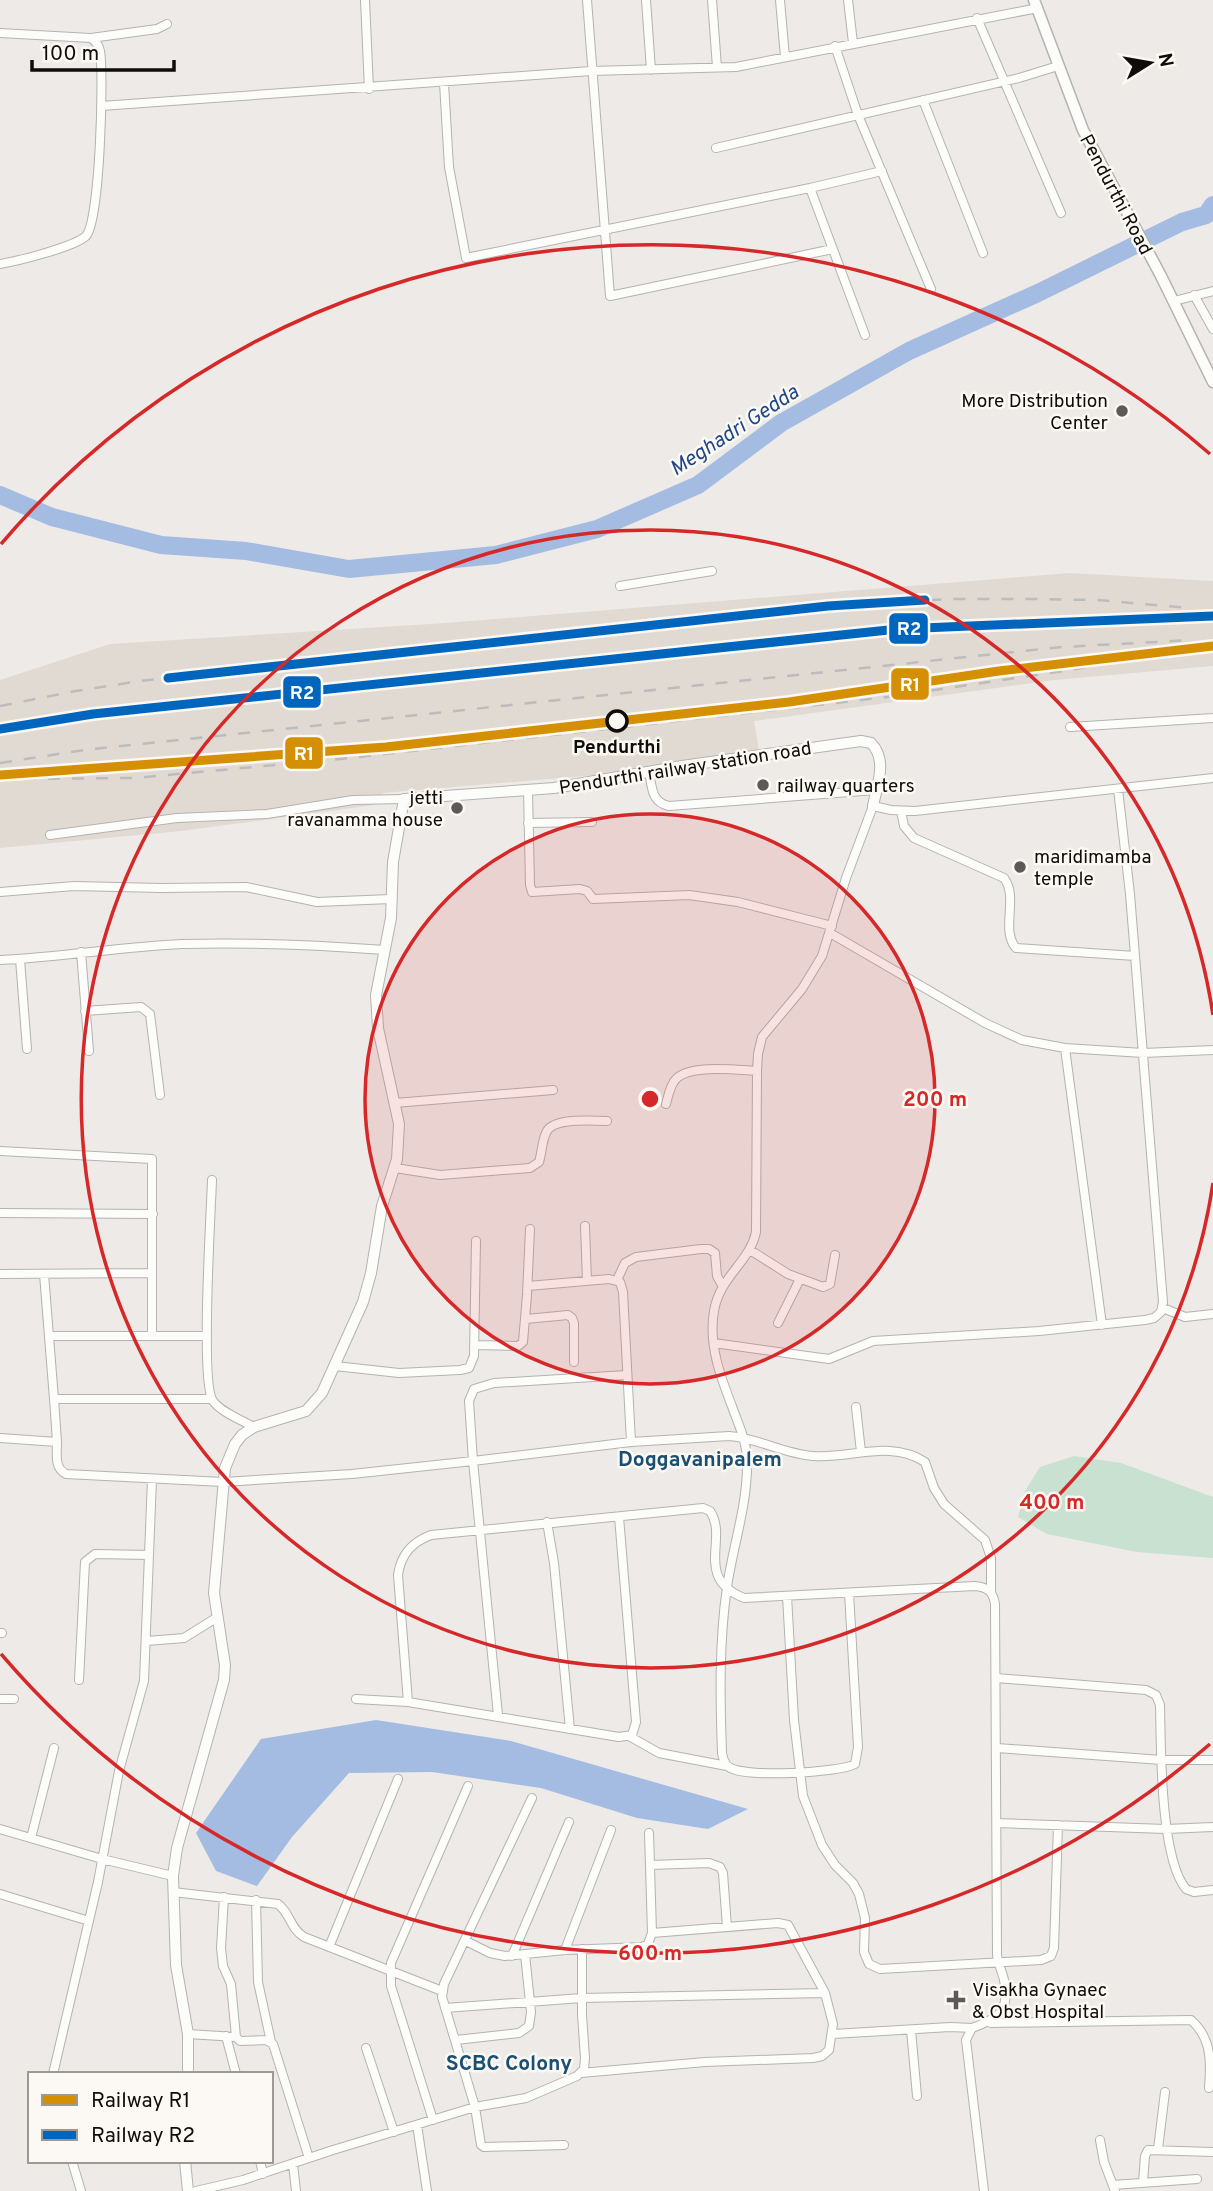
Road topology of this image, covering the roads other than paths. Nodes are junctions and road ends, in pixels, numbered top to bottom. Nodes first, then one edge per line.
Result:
1 (365, 0) edge
2 (587, 0) edge
3 (646, 0) edge
4 (712, 0) edge
5 (780, 0) edge
6 (848, 0) edge
7 (1036, 4) edge
8 (977, 18) junction
9 (167, 24) dead end
10 (0, 33) edge
11 (91, 38) junction
12 (853, 43) junction
13 (835, 46) junction
14 (785, 57) junction
15 (1058, 66) junction
16 (717, 67) junction
17 (651, 69) junction
18 (591, 71) junction
19 (1006, 81) junction
20 (444, 83) junction
21 (369, 89) junction
22 (923, 100) junction
23 (101, 106) junction
24 (858, 115) junction
25 (716, 148) dead end
26 (882, 171) junction
27 (810, 188) junction
28 (1061, 212) dead end
29 (604, 230) junction
30 (833, 249) junction
31 (983, 253) dead end
32 (0, 264) edge
33 (931, 289) dead end
34 (1213, 291) edge
35 (1194, 295) junction
36 (1174, 301) junction
37 (1213, 329) edge
38 (865, 335) dead end
39 (1213, 382) edge
40 (712, 571) dead end
41 (620, 586) dead end
42 (1213, 718) edge
43 (1070, 727) dead end
44 (649, 771) junction
45 (1213, 778) edge
46 (1118, 789) junction
47 (876, 790) junction
48 (527, 791) junction
49 (404, 799) junction
50 (873, 806) junction
51 (901, 811) junction
52 (592, 822) dead end
53 (528, 823) junction
54 (50, 835) dead end
55 (0, 892) edge
56 (391, 900) junction
57 (831, 930) junction
58 (385, 950) junction
59 (81, 952) junction
60 (1135, 956) junction
61 (20, 959) junction
62 (0, 960) edge
63 (85, 1011) junction
64 (1065, 1048) junction
65 (27, 1049) dead end
66 (89, 1051) dead end
67 (1213, 1051) edge
68 (1143, 1053) junction
69 (757, 1071) junction
70 (553, 1090) dead end
71 (160, 1095) dead end
72 (395, 1103) junction
73 (666, 1104) dead end
74 (607, 1121) dead end
75 (0, 1151) edge
76 (395, 1168) junction
77 (212, 1180) dead end
78 (0, 1213) edge
79 (153, 1214) junction
80 (585, 1226) dead end
81 (530, 1229) dead end
82 (475, 1241) dead end
83 (750, 1250) junction
84 (835, 1255) dead end
85 (151, 1273) junction
86 (0, 1274) edge
87 (44, 1274) junction
88 (800, 1279) junction
89 (617, 1280) junction
90 (587, 1281) junction
91 (722, 1285) junction
92 (528, 1286) junction
93 (1163, 1308) junction
94 (1213, 1314) edge
95 (526, 1319) junction
96 (778, 1323) dead end
97 (1102, 1325) junction
98 (152, 1335) junction
99 (49, 1336) junction
100 (206, 1336) junction
101 (714, 1343) junction
102 (474, 1345) junction
103 (574, 1362) dead end
104 (335, 1366) junction
105 (626, 1375) junction
106 (54, 1399) junction
107 (211, 1399) junction
108 (856, 1407) dead end
109 (254, 1427) junction
110 (743, 1437) junction
111 (0, 1438) edge
112 (57, 1442) junction
113 (631, 1442) junction
114 (861, 1452) junction
115 (473, 1461) junction
116 (152, 1479) junction
117 (223, 1482) junction
118 (620, 1517) junction
119 (547, 1522) junction
120 (480, 1529) junction
121 (149, 1555) junction
122 (727, 1588) junction
123 (991, 1592) junction
124 (849, 1593) junction
125 (787, 1597) junction
126 (216, 1618) junction
127 (147, 1641) junction
128 (996, 1678) junction
129 (79, 1680) dead end
130 (0, 1699) edge
131 (14, 1699) dead end
132 (356, 1699) dead end
133 (408, 1702) junction
134 (498, 1715) junction
135 (570, 1729) junction
136 (629, 1736) junction
137 (54, 1748) dead end
138 (996, 1748) junction
139 (1162, 1760) junction
140 (1213, 1760) edge
141 (727, 1766) junction
142 (799, 1773) junction
143 (398, 1779) dead end
144 (468, 1786) dead end
145 (532, 1797) dead end
146 (569, 1822) dead end
147 (997, 1823) junction
148 (1058, 1825) junction
149 (1213, 1827) edge
150 (0, 1829) edge
151 (1166, 1829) junction
152 (611, 1830) dead end
153 (649, 1833) dead end
154 (31, 1838) junction
155 (102, 1859) junction
156 (650, 1865) junction
157 (173, 1876) junction
158 (1213, 1890) edge
159 (173, 1892) junction
160 (0, 1895) edge
161 (224, 1897) junction
162 (256, 1900) junction
163 (89, 1921) junction
164 (727, 1927) junction
165 (652, 1933) junction
166 (466, 1941) junction
167 (329, 1947) junction
168 (582, 1949) junction
169 (565, 1950) junction
170 (525, 1954) junction
171 (512, 1956) junction
172 (997, 1961) junction
173 (390, 1971) junction
174 (442, 1991) junction
175 (825, 1993) junction
176 (582, 1998) junction
177 (529, 2000) junction
178 (445, 2008) junction
179 (988, 2023) junction
180 (972, 2028) junction
181 (911, 2030) junction
182 (188, 2034) junction
183 (833, 2034) junction
184 (231, 2037) junction
185 (456, 2040) junction
186 (271, 2042) junction
187 (366, 2048) dead end
188 (53, 2072) edge
189 (188, 2072) edge
190 (236, 2072) edge
191 (581, 2073) junction
192 (1209, 2088) dead end
193 (1164, 2092) dead end
194 (917, 2096) dead end
195 (475, 2107) junction
196 (433, 2120) junction
197 (417, 2125) junction
198 (394, 2132) junction
199 (1100, 2140) dead end
200 (564, 2145) dead end
201 (1158, 2149) junction
202 (1213, 2152) edge
203 (309, 2158) junction
204 (73, 2163) edge
205 (185, 2163) edge
206 (260, 2163) edge
207 (293, 2164) junction
208 (263, 2174) junction
209 (1197, 2179) dead end
210 (1143, 2182) junction
211 (1114, 2188) edge
212 (81, 2191) edge
213 (188, 2191) edge
214 (196, 2191) edge
215 (296, 2191) edge
216 (427, 2191) edge
217 (984, 2191) edge

1 - 21 street
2 - 18 street
3 - 17 street
4 - 16 street
5 - 14 street
6 - 12 street
7 - 8 street
7 - 15 main road, Pendurthi Road
8 - 12 street
8 - 19 street
9 - 11 street
10 - 11 street
11 - 23 street
12 - 13 street
13 - 14 street
13 - 24 street
14 - 16 street
15 - 19 street
15 - 36 main road, Pendurthi Road
16 - 17 street
17 - 18 street
18 - 20 street
18 - 29 street
19 - 22 street
19 - 28 street
20 - 21 street
20 - 29 street
21 - 23 street
22 - 24 street
22 - 31 street
23 - 32 street
24 - 25 street
24 - 26 street
26 - 27 street
26 - 33 street
27 - 29 street
27 - 30 street
29 - 30 street
30 - 38 street
34 - 35 street
35 - 36 street
35 - 37 street
36 - 39 main road, Pendurthi Road
40 - 41 street
42 - 43 street
44 - 47 street
44 - 47 street, Pendurthi railway station road
44 - 48 street, Pendurthi railway station road
45 - 46 street
46 - 51 street
46 - 60 street
47 - 50 street, Pendurthi railway station road
48 - 49 street, Pendurthi railway station road
48 - 53 street
49 - 54 street
49 - 56 street
50 - 51 street
50 - 57 street
51 - 60 street
52 - 53 street
53 - 57 street
55 - 56 street
56 - 58 street
57 - 64 street
57 - 69 street
58 - 59 street
58 - 72 street
59 - 61 street
59 - 63 street
60 - 68 street
61 - 62 street
61 - 65 street
63 - 66 street
63 - 71 street
64 - 68 street
64 - 97 street
67 - 68 street
68 - 93 street
69 - 73 street
69 - 83 street
70 - 72 street
72 - 76 street
74 - 76 street
75 - 79 street
76 - 104 street
77 - 100 street
78 - 79 street
79 - 85 street
80 - 90 street
81 - 92 street
82 - 102 street
83 - 88 street
83 - 91 street
84 - 88 street
85 - 87 street
85 - 98 street
86 - 87 street
87 - 99 street
88 - 96 street
89 - 90 street
89 - 91 street
89 - 105 street
90 - 92 street
91 - 101 street
92 - 95 street
93 - 94 street
93 - 97 street
95 - 102 street
95 - 103 street
97 - 101 street
98 - 99 street
98 - 100 street
99 - 106 street
100 - 107 street
101 - 110 street
102 - 104 street
104 - 109 street
105 - 113 street
105 - 115 street
106 - 107 street
106 - 112 street
107 - 109 street
108 - 114 street
109 - 117 street
110 - 113 street
110 - 114 street
110 - 122 street
111 - 112 street
112 - 116 street
113 - 115 street
114 - 123 street
115 - 117 street
115 - 120 street
116 - 117 street
116 - 121 street
117 - 126 street
118 - 119 street
118 - 122 street
118 - 136 street
119 - 120 street
119 - 135 street
120 - 133 street
120 - 134 street
121 - 127 street
121 - 129 street
122 - 125 street
122 - 141 street
123 - 124 street
123 - 128 street
124 - 125 street
124 - 142 street
125 - 142 street
126 - 127 street
126 - 157 street
127 - 155 street
128 - 138 street
128 - 139 street
130 - 131 street
132 - 133 street
133 - 134 street
134 - 135 street
135 - 136 street
136 - 141 street
137 - 154 street
138 - 139 street
138 - 147 street
139 - 140 street
139 - 151 street
141 - 142 street
142 - 172 street
143 - 167 street
144 - 173 street
145 - 166 street
146 - 171 street
147 - 148 street
147 - 172 street
148 - 151 street
148 - 172 street
149 - 151 street
150 - 154 street
151 - 158 street
152 - 169 street
153 - 156 street
154 - 155 street
155 - 157 street
155 - 163 street
156 - 164 street
156 - 165 street
157 - 159 street
159 - 161 street
159 - 182 street
160 - 163 street
161 - 162 street
161 - 184 street
162 - 167 street
162 - 186 street
163 - 188 street
164 - 165 street
164 - 175 street
165 - 168 street
166 - 171 street
166 - 174 street
167 - 173 street
168 - 169 street
168 - 176 street
169 - 170 street
170 - 171 street
170 - 177 street
172 - 179 street
173 - 174 street
173 - 196 street
174 - 178 street
175 - 176 street
175 - 183 street
176 - 177 street
176 - 191 street
177 - 178 street
177 - 185 street
178 - 185 street
179 - 180 street
179 - 192 street
180 - 181 street
180 - 217 street
181 - 183 street
181 - 194 street
182 - 184 street
182 - 189 street
183 - 191 street
184 - 186 street
184 - 190 street
185 - 195 street
186 - 203 street
187 - 198 street
191 - 195 street
193 - 201 street
195 - 196 street
195 - 200 street
196 - 197 street
197 - 198 street
197 - 216 street
198 - 203 street
199 - 211 street
201 - 202 street
201 - 210 street
203 - 207 street
204 - 212 street
205 - 213 street
206 - 208 street
207 - 208 street
207 - 215 street
208 - 214 street
209 - 210 street
210 - 211 street

